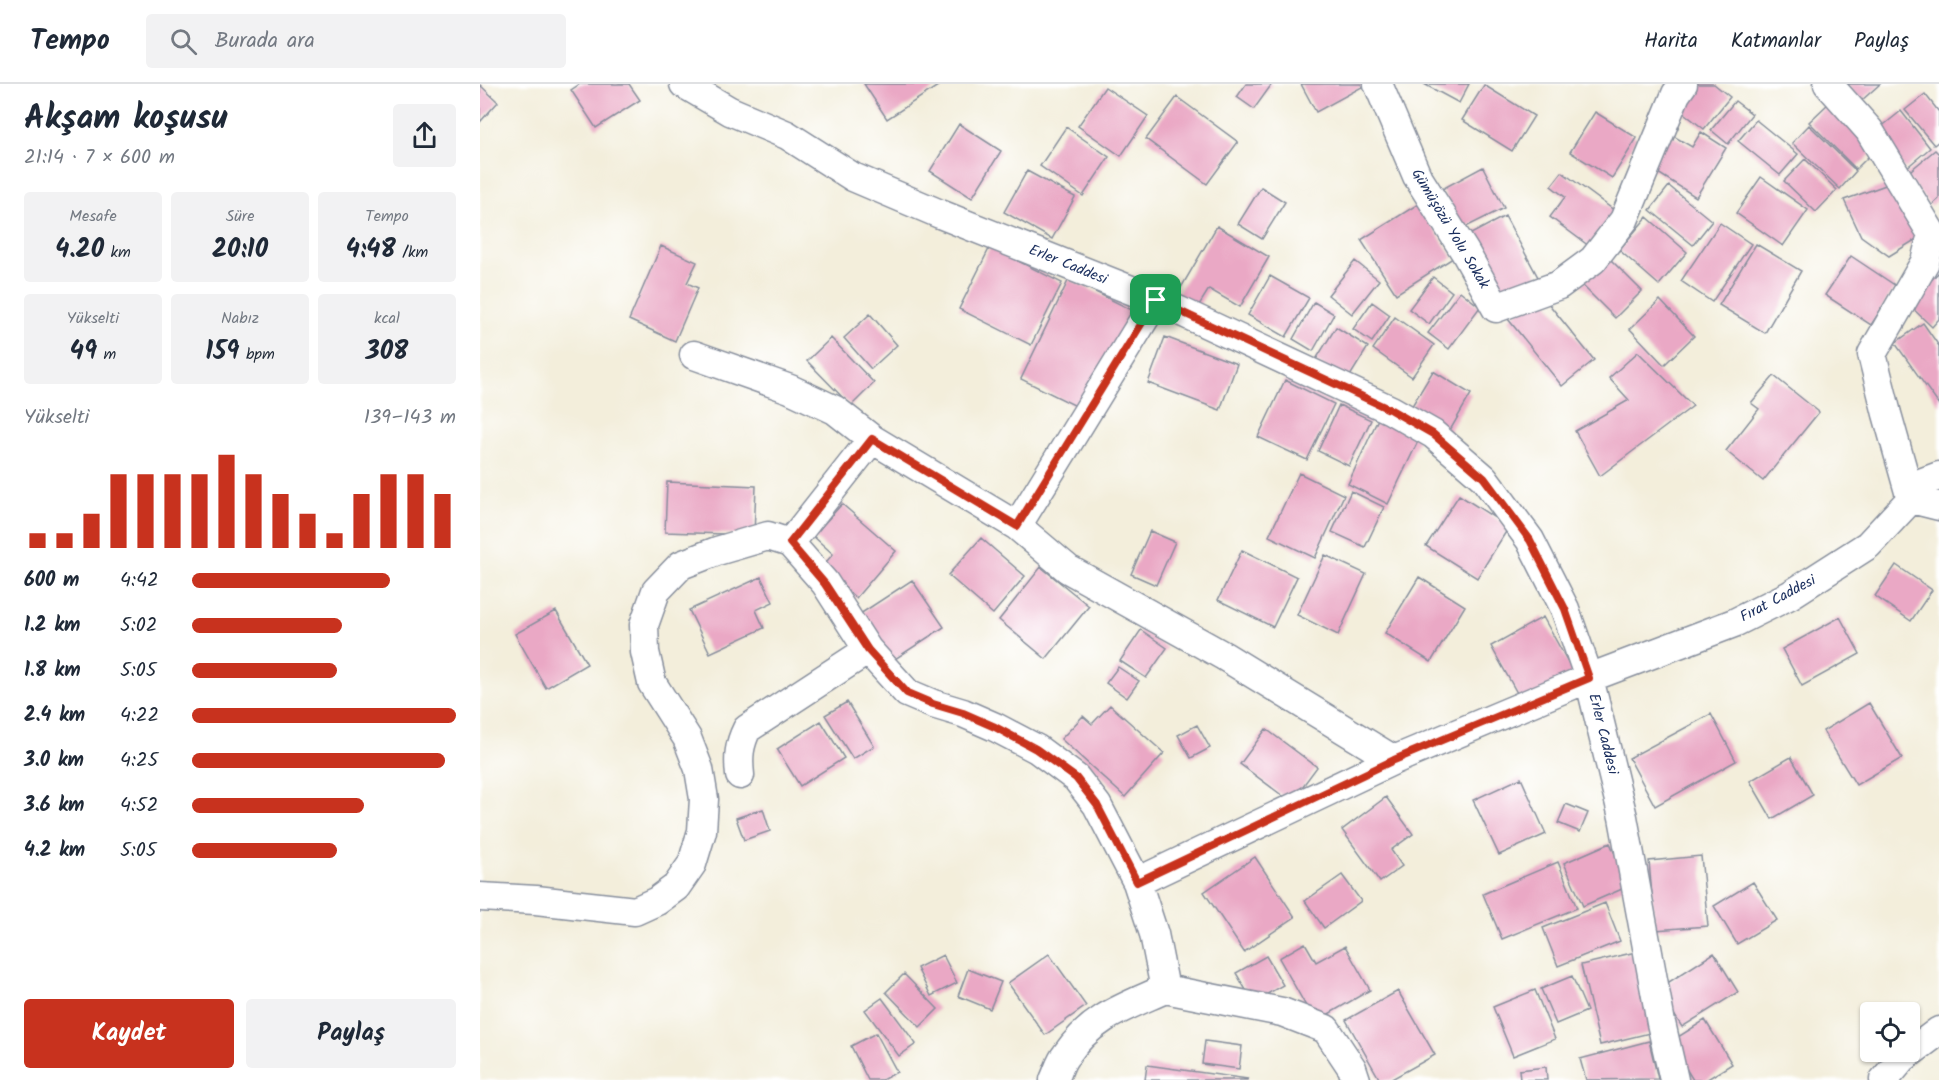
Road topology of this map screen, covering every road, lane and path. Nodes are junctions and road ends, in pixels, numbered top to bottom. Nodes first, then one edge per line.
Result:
1 (684, 84) edge
2 (1378, 84) edge
3 (1683, 84) edge
4 (1828, 84) edge
5 (1156, 300) junction
6 (694, 355) dead end
7 (872, 439) junction
8 (1939, 476) edge
9 (1911, 499) junction
10 (1939, 506) edge
11 (1017, 526) junction
12 (790, 543) junction
13 (868, 650) junction
14 (1589, 678) junction
15 (1394, 760) junction
16 (740, 775) dead end
17 (1137, 882) junction
18 (480, 897) edge
19 (1165, 989) junction
20 (1939, 1031) edge
21 (1054, 1080) edge
22 (1356, 1080) edge
23 (1674, 1080) edge
24 (1884, 1080) edge

1 - 5 street, Erler Caddesi
2 - 3 street, Gümüşözü Yolu Sokak
4 - 9 street
5 - 11 street
5 - 14 street, Erler Caddesi
6 - 7 street
7 - 11 street
7 - 12 street
8 - 9 street, Fırat Caddesi
9 - 10 street
9 - 14 street, Fırat Caddesi
11 - 15 street
12 - 13 street
12 - 18 street
13 - 16 street
13 - 17 street
14 - 15 street, Fırat Caddesi
14 - 23 street, Erler Caddesi
15 - 17 street, Fırat Caddesi
17 - 19 street
19 - 21 street
19 - 22 street
20 - 24 street

